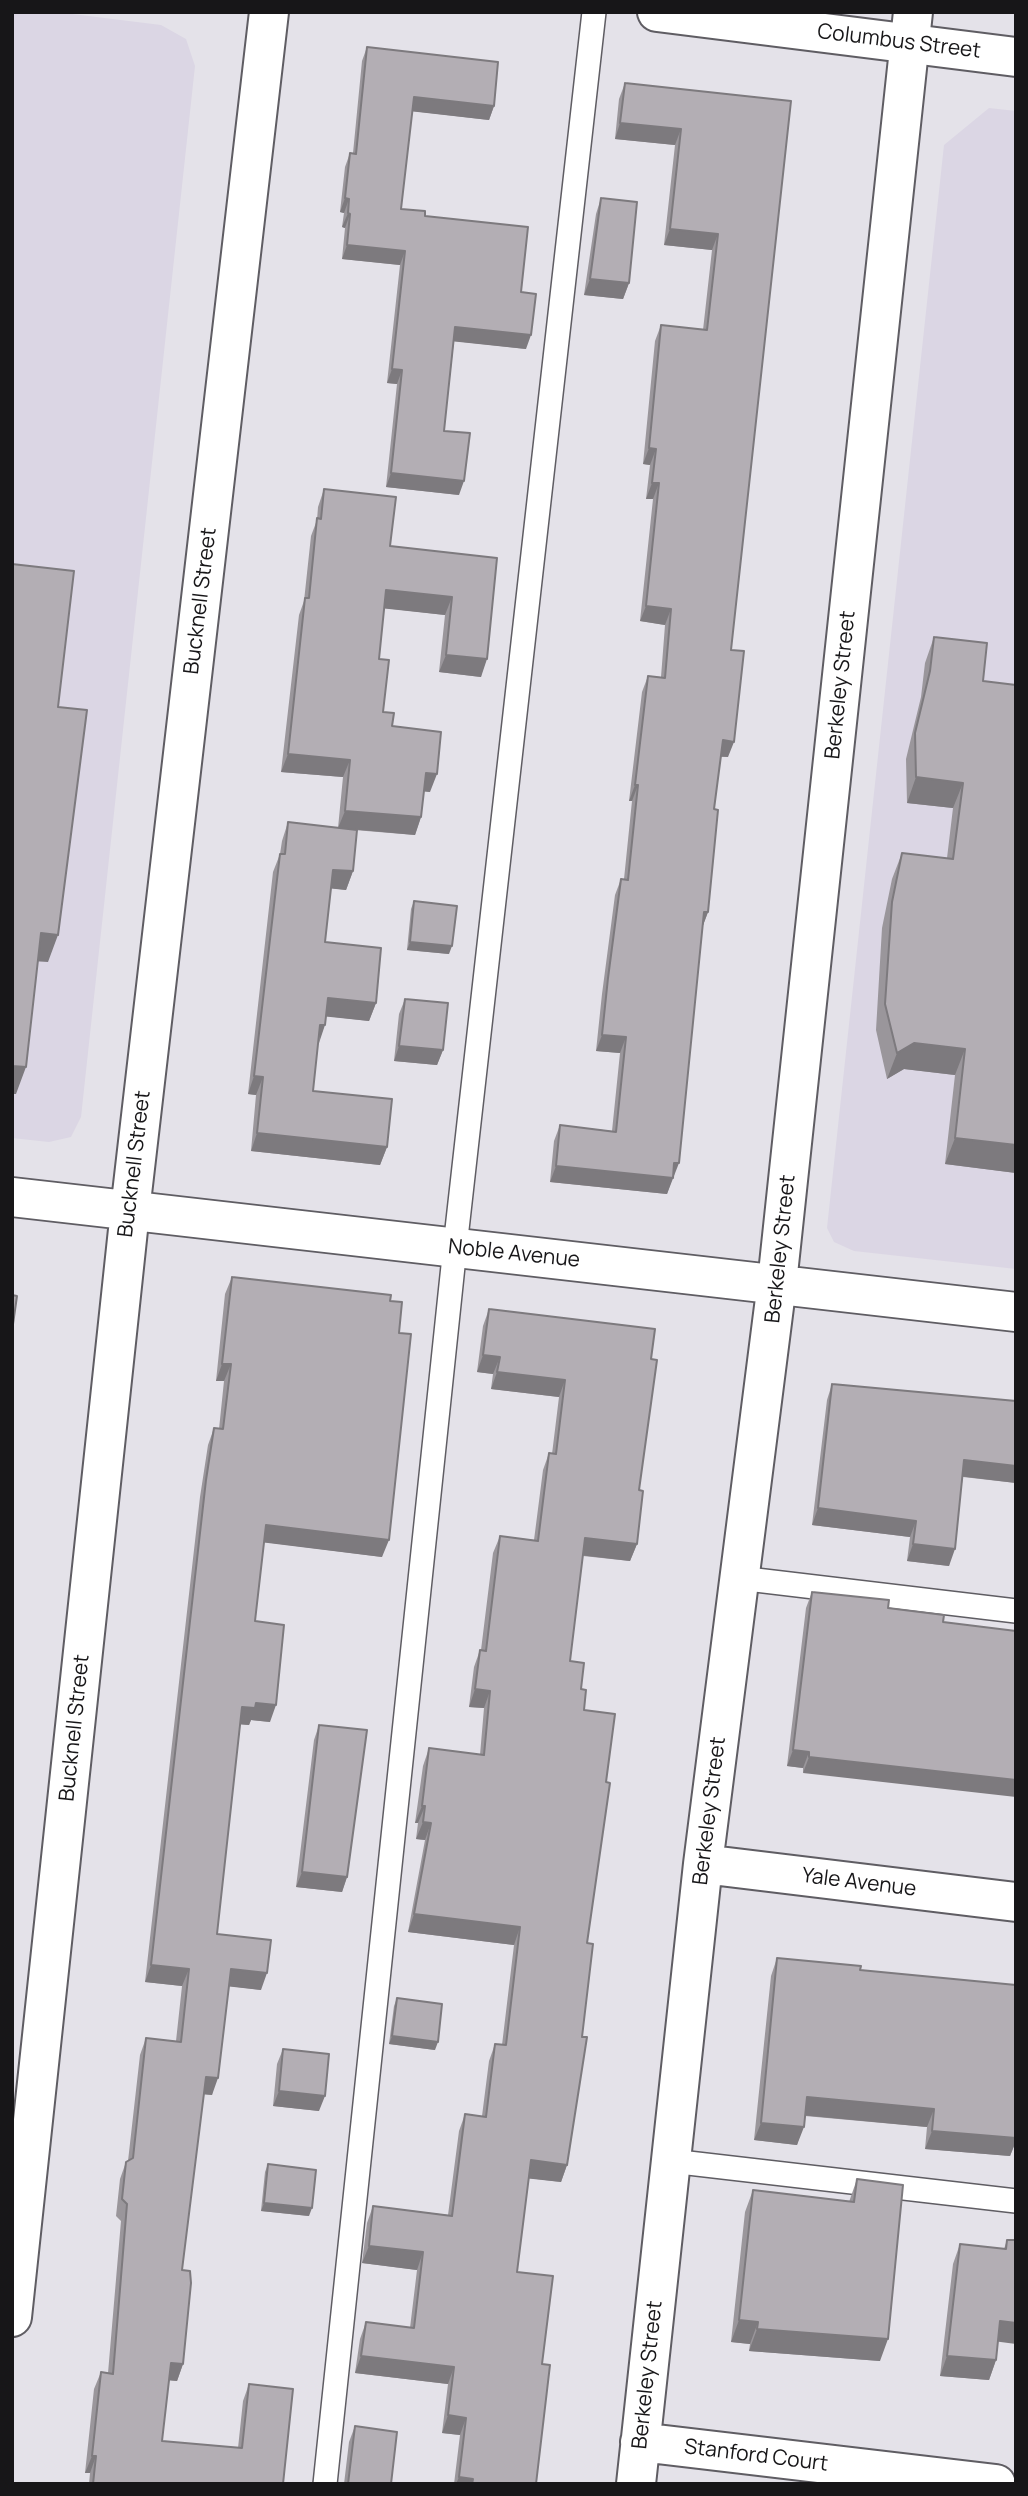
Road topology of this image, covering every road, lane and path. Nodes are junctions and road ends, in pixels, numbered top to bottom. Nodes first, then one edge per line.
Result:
1 (269, 12) edge
2 (594, 12) edge
3 (657, 12) edge
4 (911, 28) edge
5 (1016, 57) edge
6 (12, 1197) edge
7 (130, 1211) junction
8 (455, 1247) junction
9 (777, 1283) junction
10 (1016, 1312) edge
11 (739, 1578) junction
12 (1016, 1611) edge
13 (703, 1864) junction
14 (1016, 1902) edge
15 (671, 2161) junction
16 (1016, 2201) edge
17 (12, 2317) edge
18 (640, 2442) junction
19 (325, 2484) edge
20 (636, 2484) edge
21 (996, 2484) edge

1 - 7 street, Bucknell Street
2 - 8 lane
3 - 4 street, Columbus Street
4 - 5 street, Columbus Street
4 - 9 street, Berkeley Street
6 - 7 street, Noble Avenue
7 - 8 street, Noble Avenue
7 - 17 street, Bucknell Street
8 - 9 street, Noble Avenue
8 - 19 lane
9 - 10 street, Noble Avenue
9 - 11 street, Berkeley Street
11 - 12 lane
11 - 13 street, Berkeley Street
13 - 14 street, Yale Avenue
13 - 15 street, Berkeley Street
15 - 16 lane
15 - 18 street, Berkeley Street
18 - 20 street, Berkeley Street
18 - 21 street, Stanford Court

